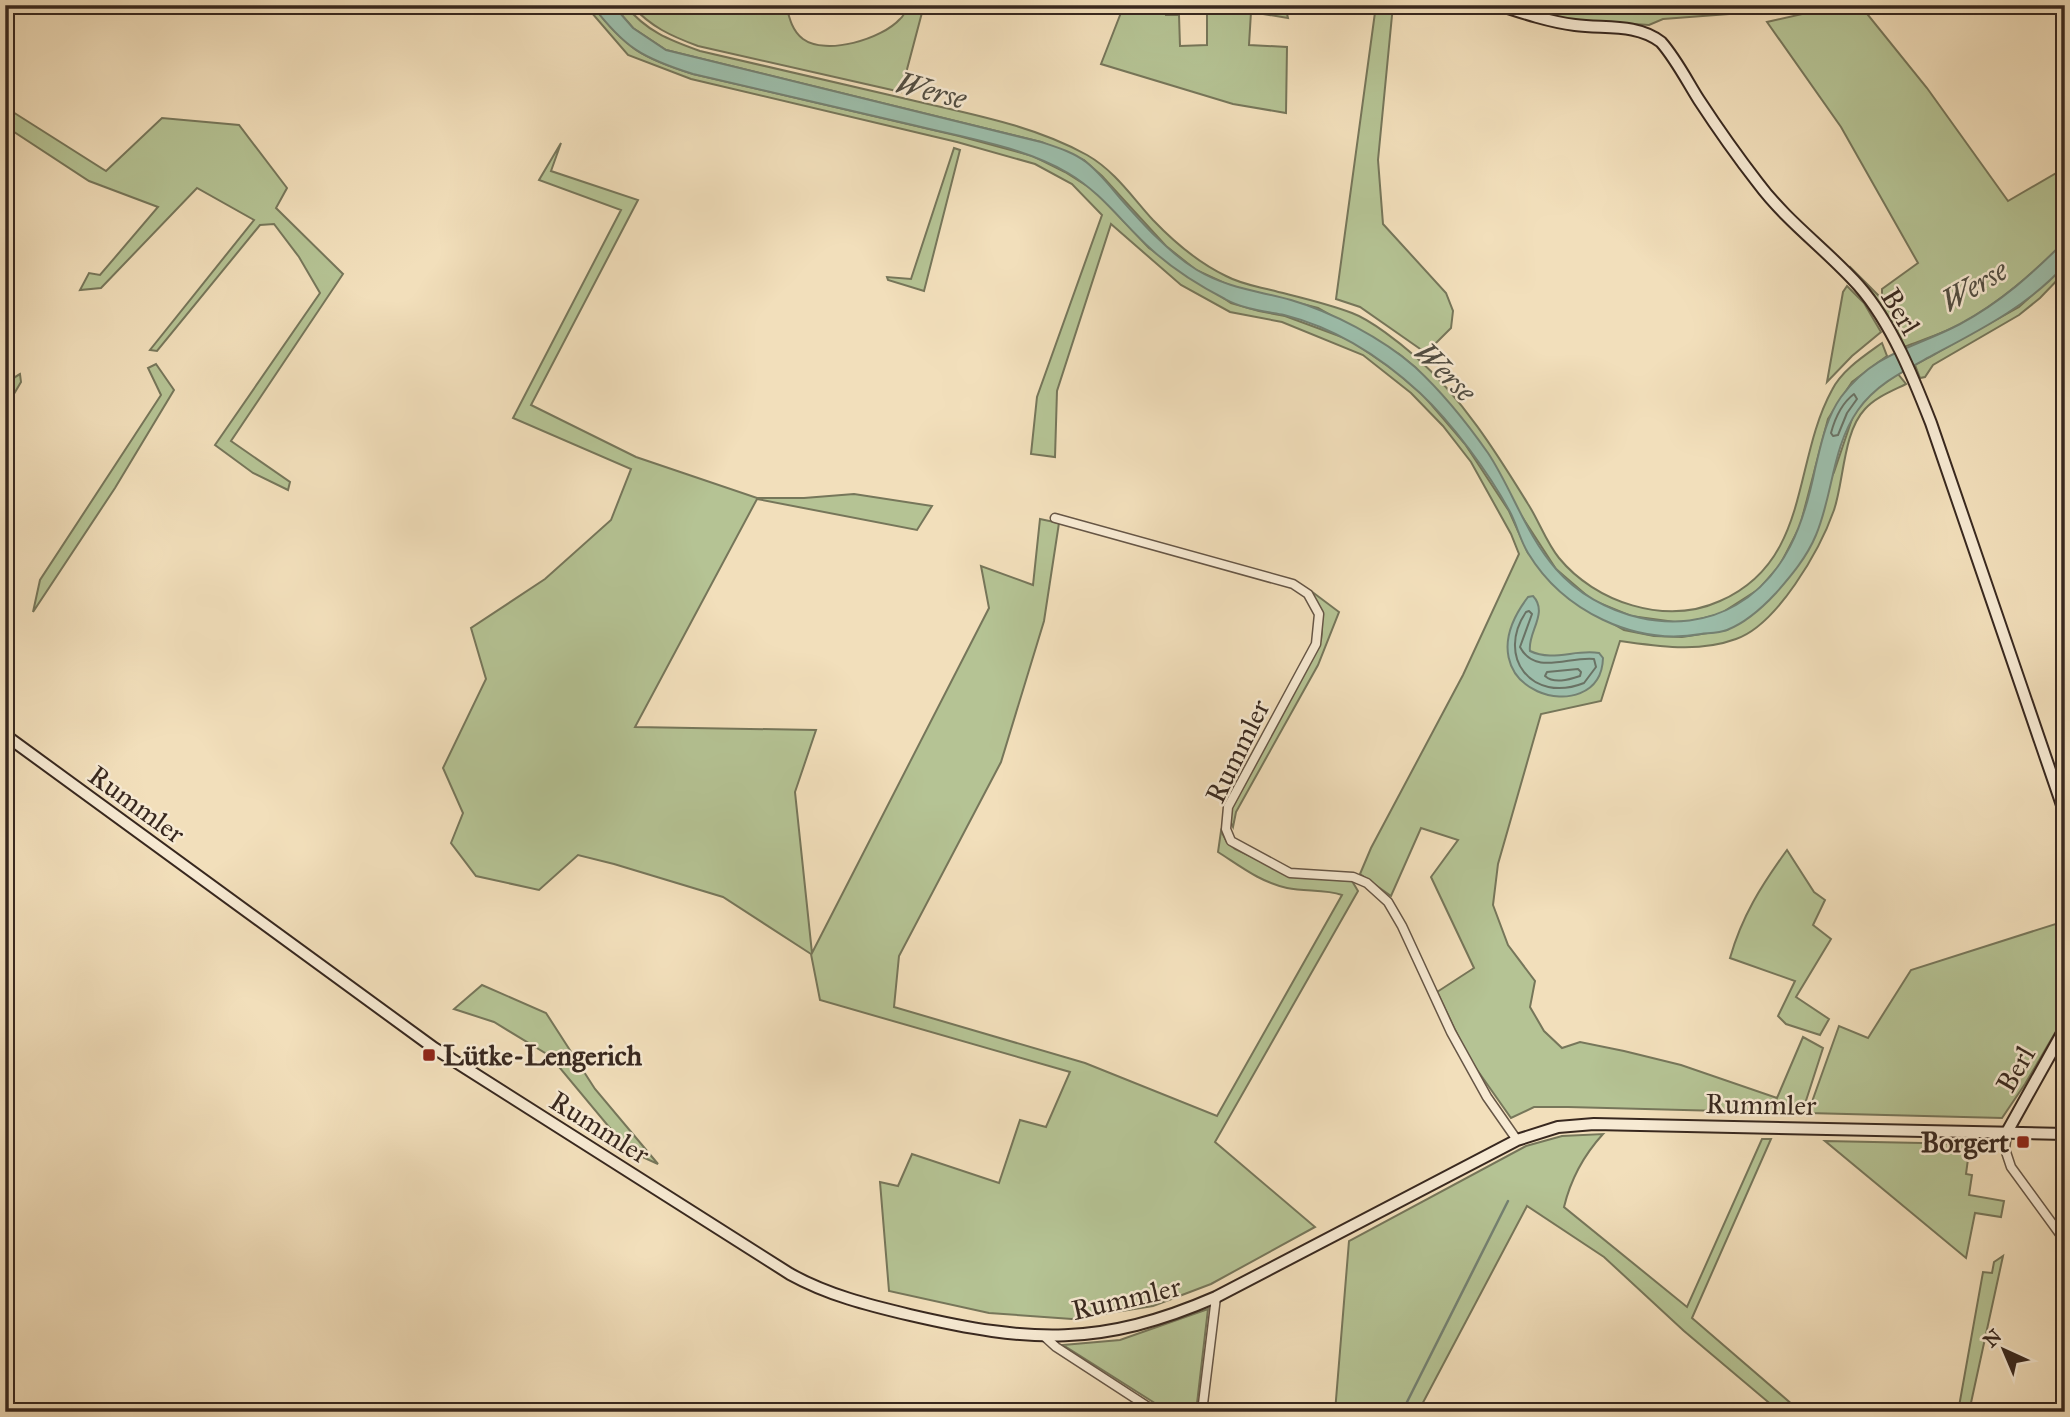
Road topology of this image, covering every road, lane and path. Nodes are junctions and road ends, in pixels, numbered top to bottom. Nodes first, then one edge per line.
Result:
1 (1499, 5) edge
2 (1055, 518) dead end
3 (5, 736) edge
4 (2065, 814) edge
5 (2065, 1028) edge
6 (2007, 1132) junction
7 (2065, 1134) edge
8 (1517, 1140) junction
9 (2065, 1241) edge
10 (1216, 1297) junction
11 (1045, 1337) junction
12 (1156, 1412) edge
13 (1202, 1412) edge

1 - 4 main road, Berl
2 - 8 street, Rummler
3 - 11 main road, Rummler
5 - 6 main road, Berl
6 - 7 main road, Rummler
6 - 8 main road, Rummler
6 - 9 street
8 - 10 main road, Rummler
10 - 11 main road, Rummler
10 - 13 street, Rummler
11 - 12 street, Rummler

